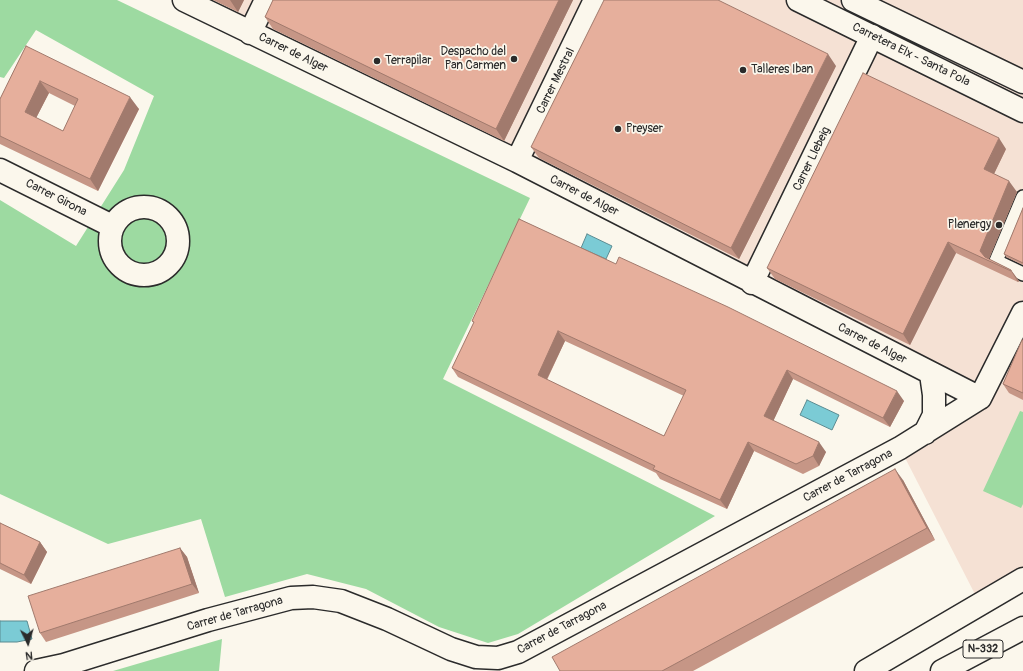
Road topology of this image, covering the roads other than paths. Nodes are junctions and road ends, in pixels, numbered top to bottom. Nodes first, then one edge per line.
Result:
1 (184, 0) edge
2 (266, 0) edge
3 (595, 0) edge
4 (798, 0) edge
5 (853, 0) edge
6 (250, 33) junction
7 (872, 36) junction
8 (1023, 82) edge
9 (1023, 111) edge
10 (517, 161) junction
11 (0, 170) edge
12 (1023, 197) edge
13 (112, 226) dead end
14 (1023, 274) edge
15 (752, 283) junction
16 (1023, 313) edge
17 (931, 374) junction
18 (980, 398) junction
19 (925, 433) junction
20 (1023, 579) edge
21 (1023, 628) edge
22 (36, 671) edge
23 (866, 671) edge
24 (942, 671) edge

1 - 6 main road, Carrer de Alger
2 - 6 main road
3 - 10 main road, Carrer Mestral
4 - 7 main road, Carretera Elx - Santa Pola
5 - 8 main road, Carretera Elx - Santa Pola
6 - 10 main road, Carrer de Alger
7 - 9 main road, Carretera Elx - Santa Pola
7 - 15 main road, Carrer Llebeig
10 - 15 main road, Carrer de Alger
11 - 13 main road, Carrer Girona
12 - 14 lane
15 - 17 main road, Carrer de Alger
16 - 18 main road
17 - 18 main road, Carrer de Alger
17 - 19 main road
18 - 19 main road, Carrer de Tarragona
19 - 22 main road, Carrer de Tarragona
20 - 23 main road
21 - 24 main road, N-332

